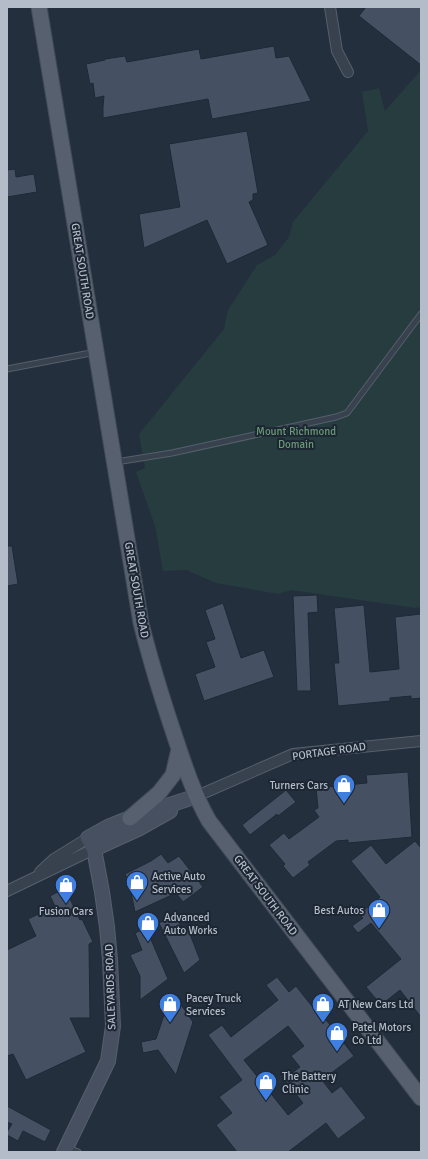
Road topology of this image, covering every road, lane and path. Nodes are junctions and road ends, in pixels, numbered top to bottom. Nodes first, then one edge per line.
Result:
1 (39, 7) edge
2 (330, 7) edge
3 (348, 72) dead end
4 (421, 314) edge
5 (97, 352) junction
6 (7, 369) edge
7 (115, 462) junction
8 (421, 741) edge
9 (179, 749) junction
10 (197, 796) junction
11 (134, 823) junction
12 (91, 844) junction
13 (100, 882) junction
14 (7, 891) edge
15 (421, 1098) edge
16 (70, 1150) edge

1 - 5 main road, GREAT SOUTH ROAD
2 - 3 street
4 - 7 lane
5 - 6 lane
5 - 7 main road, GREAT SOUTH ROAD
7 - 9 main road, GREAT SOUTH ROAD
8 - 10 street, PORTAGE ROAD
9 - 10 main road, GREAT SOUTH ROAD
9 - 11 main road
10 - 11 main road, PORTAGE ROAD
10 - 15 main road, GREAT SOUTH ROAD
11 - 12 main road, PORTAGE ROAD
11 - 13 main road
12 - 13 main road, SALEYARDS ROAD
12 - 14 street, PORTAGE ROAD
13 - 16 main road, SALEYARDS ROAD

